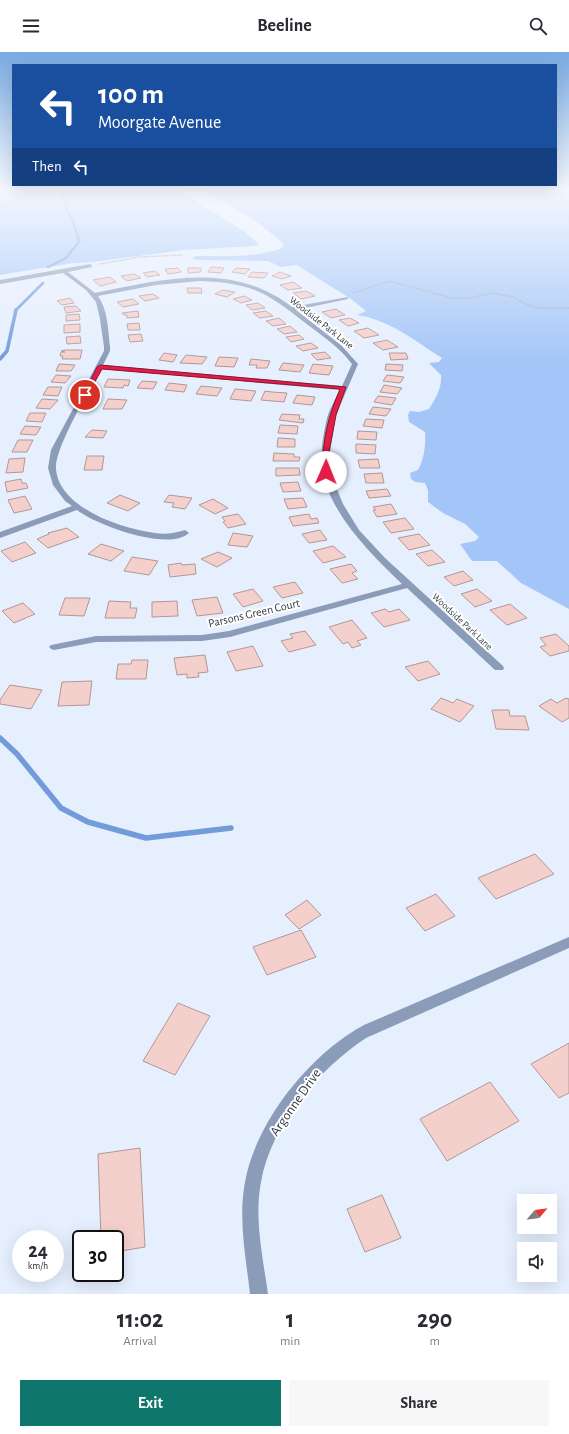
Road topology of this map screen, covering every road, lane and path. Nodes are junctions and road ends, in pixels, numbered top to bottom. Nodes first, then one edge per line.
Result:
1 (182, 254) dead end
2 (90, 266) joint
3 (64, 271) junction
4 (0, 282) edge
5 (93, 295) junction
6 (348, 296) joint
7 (569, 308) edge
8 (291, 309) junction
9 (100, 367) junction
10 (344, 388) junction
11 (77, 507) junction
12 (185, 533) dead end
13 (0, 535) edge
14 (408, 585) junction
15 (54, 647) dead end
16 (499, 668) dead end
17 (569, 942) edge
18 (258, 1294) edge

1 - 2 path
2 - 3 street
3 - 4 street
3 - 5 street
5 - 8 street, Woodside Park Lane
5 - 9 street
6 - 7 path
6 - 8 street
8 - 10 street, Woodside Park Lane
9 - 10 street
9 - 11 street
10 - 14 street, Woodside Park Lane
11 - 12 street
11 - 13 street
14 - 15 street, Parsons Green Court
14 - 16 street, Woodside Park Lane
17 - 18 street, Argonne Drive

